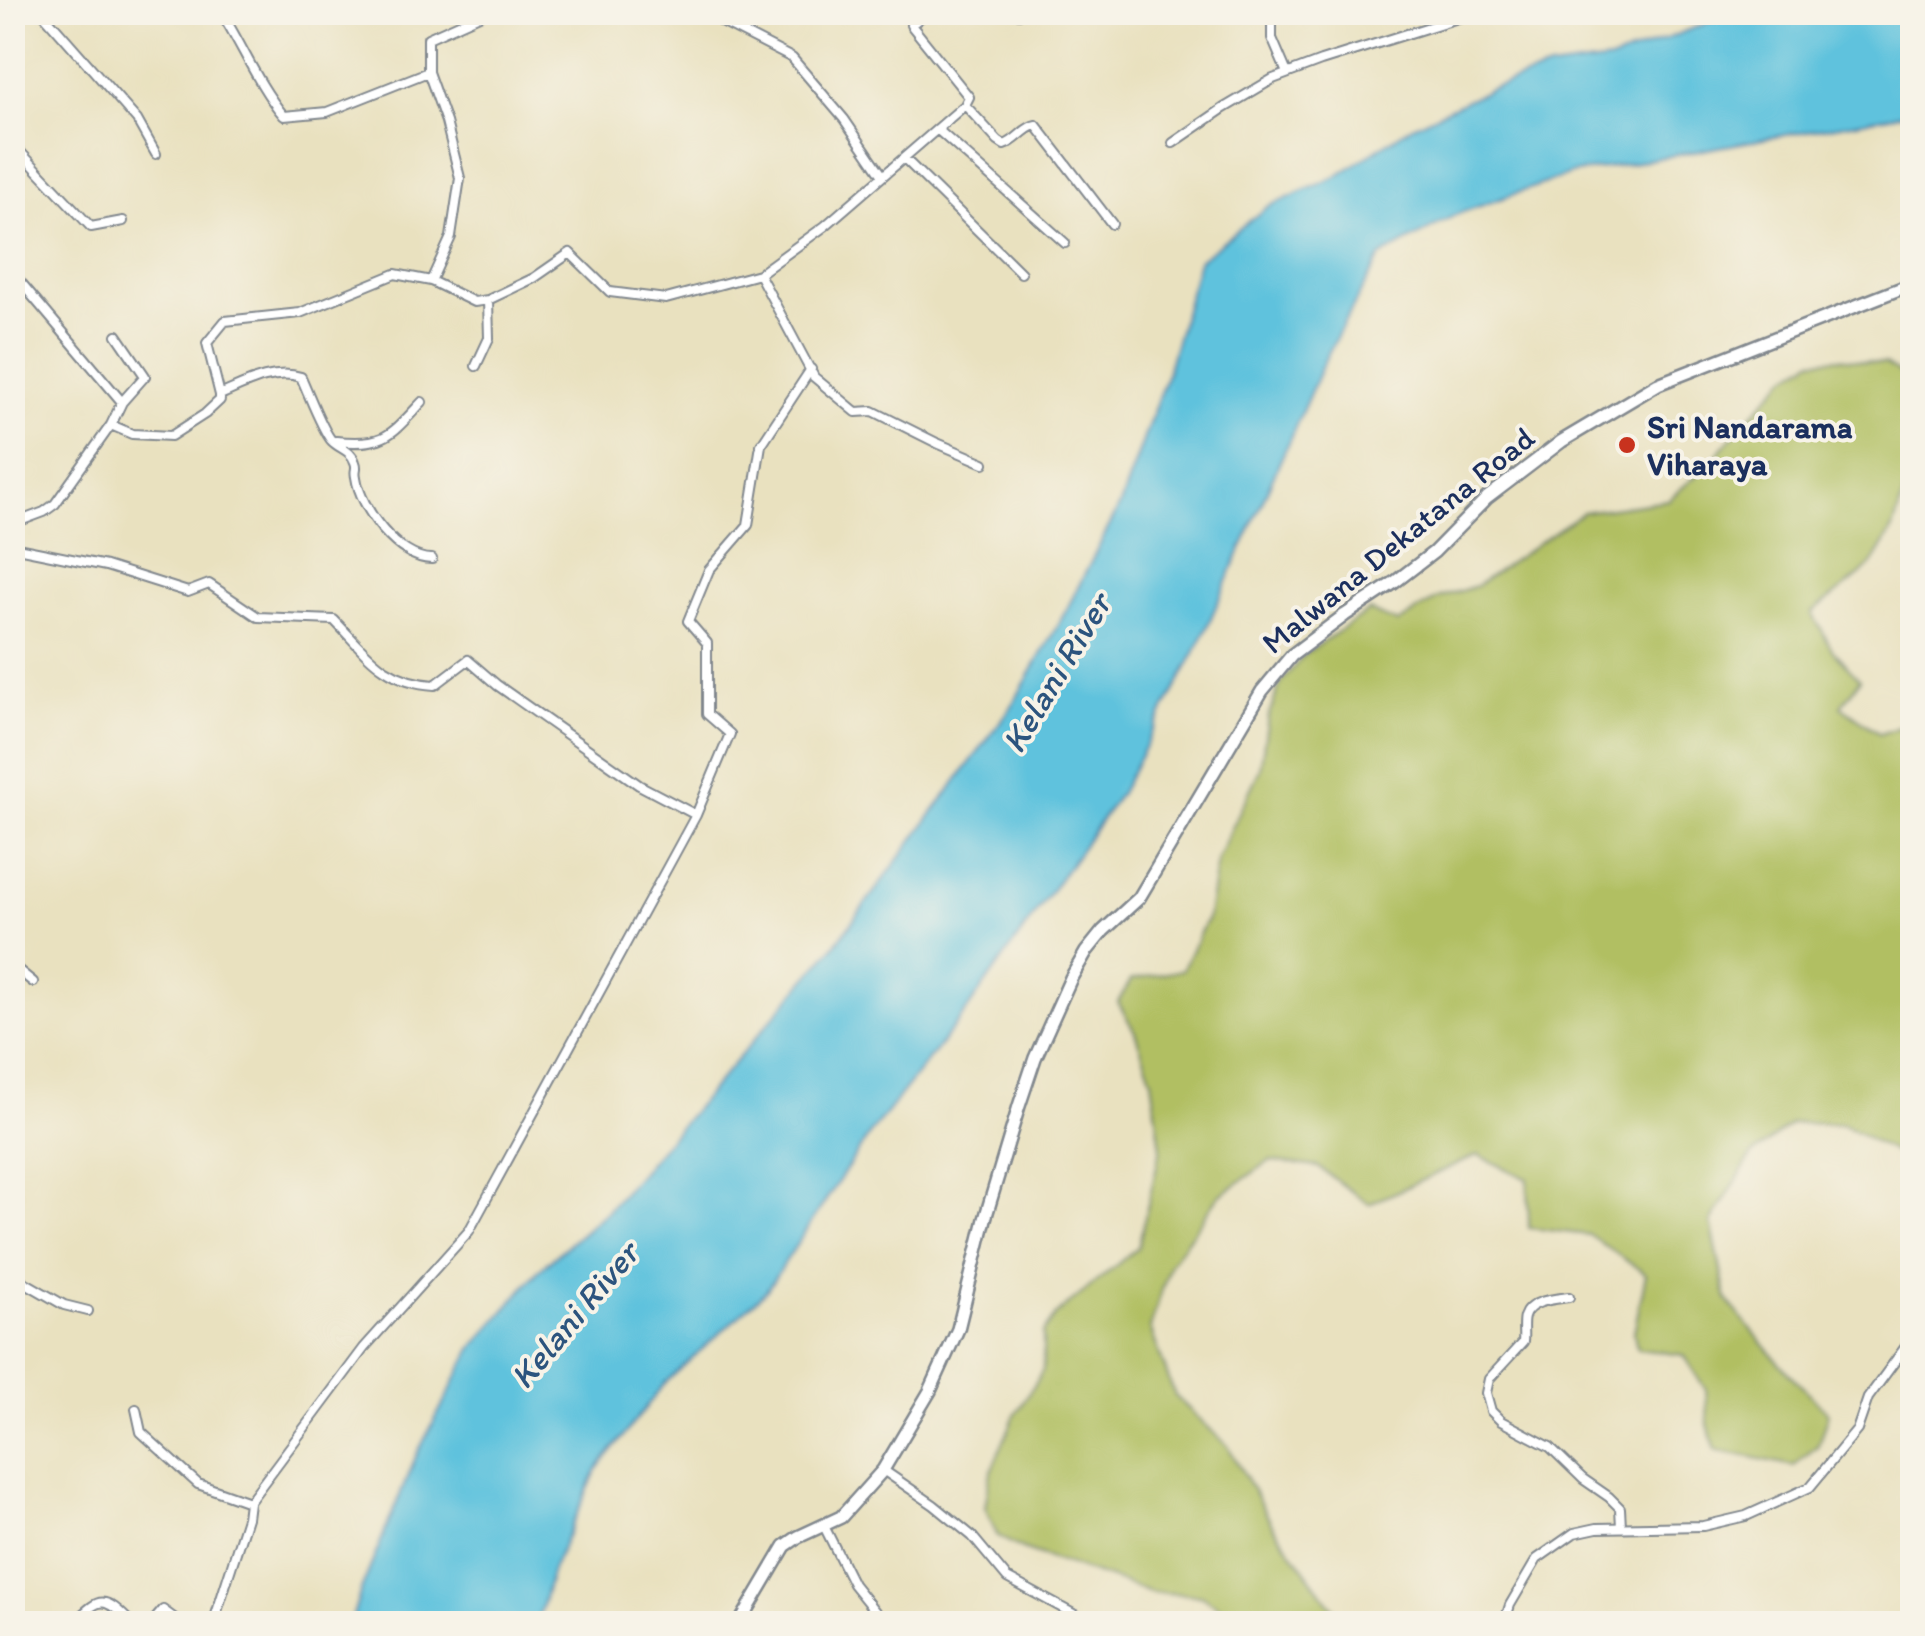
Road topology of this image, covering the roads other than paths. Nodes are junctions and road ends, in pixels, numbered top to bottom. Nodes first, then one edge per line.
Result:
1 (42, 12) edge
2 (221, 12) edge
3 (486, 12) edge
4 (702, 12) edge
5 (927, 12) edge
6 (1272, 12) edge
7 (1478, 12) edge
8 (428, 72) junction
9 (1287, 73) junction
10 (964, 106) junction
11 (937, 130) junction
12 (1173, 142) dead end
13 (12, 143) edge
14 (156, 154) dead end
15 (904, 158) junction
16 (884, 176) junction
17 (123, 221) dead end
18 (1112, 224) dead end
19 (1065, 243) dead end
20 (12, 272) edge
21 (1022, 273) dead end
22 (759, 274) junction
23 (431, 281) junction
24 (1912, 284) edge
25 (488, 300) junction
26 (117, 335) dead end
27 (476, 366) dead end
28 (811, 369) junction
29 (220, 394) junction
30 (122, 402) junction
31 (422, 402) dead end
32 (111, 425) junction
33 (331, 440) junction
34 (984, 463) dead end
35 (12, 524) edge
36 (12, 547) edge
37 (432, 559) dead end
38 (696, 815) junction
39 (12, 965) edge
40 (33, 982) dead end
41 (12, 1276) edge
42 (1568, 1298) dead end
43 (88, 1311) dead end
44 (1912, 1338) edge
45 (136, 1409) dead end
46 (884, 1470) junction
47 (249, 1502) junction
48 (824, 1526) junction
49 (1621, 1527) junction
50 (72, 1624) edge
51 (132, 1624) edge
52 (150, 1624) edge
53 (182, 1624) edge
54 (213, 1624) edge
55 (740, 1624) edge
56 (885, 1624) edge
57 (1092, 1624) edge
58 (1504, 1624) edge

1 - 14 street
2 - 8 street
3 - 8 street
4 - 16 street
5 - 10 street
6 - 9 street
7 - 9 street
8 - 23 street
9 - 12 street
10 - 11 street
10 - 18 street
11 - 15 street
11 - 19 street
13 - 17 street
15 - 16 street
15 - 21 street
16 - 22 street
20 - 30 street
22 - 25 street
22 - 28 street
23 - 25 street
23 - 29 street
24 - 46 main road, Malwana Dekatana Road
25 - 27 street
26 - 30 street
28 - 34 street
28 - 38 street
29 - 32 street
29 - 33 street
30 - 32 street
31 - 33 street
32 - 35 street
33 - 37 street
36 - 38 street
38 - 47 street
39 - 40 street
41 - 43 street
42 - 49 street
44 - 49 street
45 - 47 street
46 - 48 main road, Malwana Dekatana Road
46 - 57 street
47 - 54 street
48 - 55 main road, Malwana Dekatana Road
48 - 56 street
49 - 58 street
50 - 51 street
52 - 53 street

